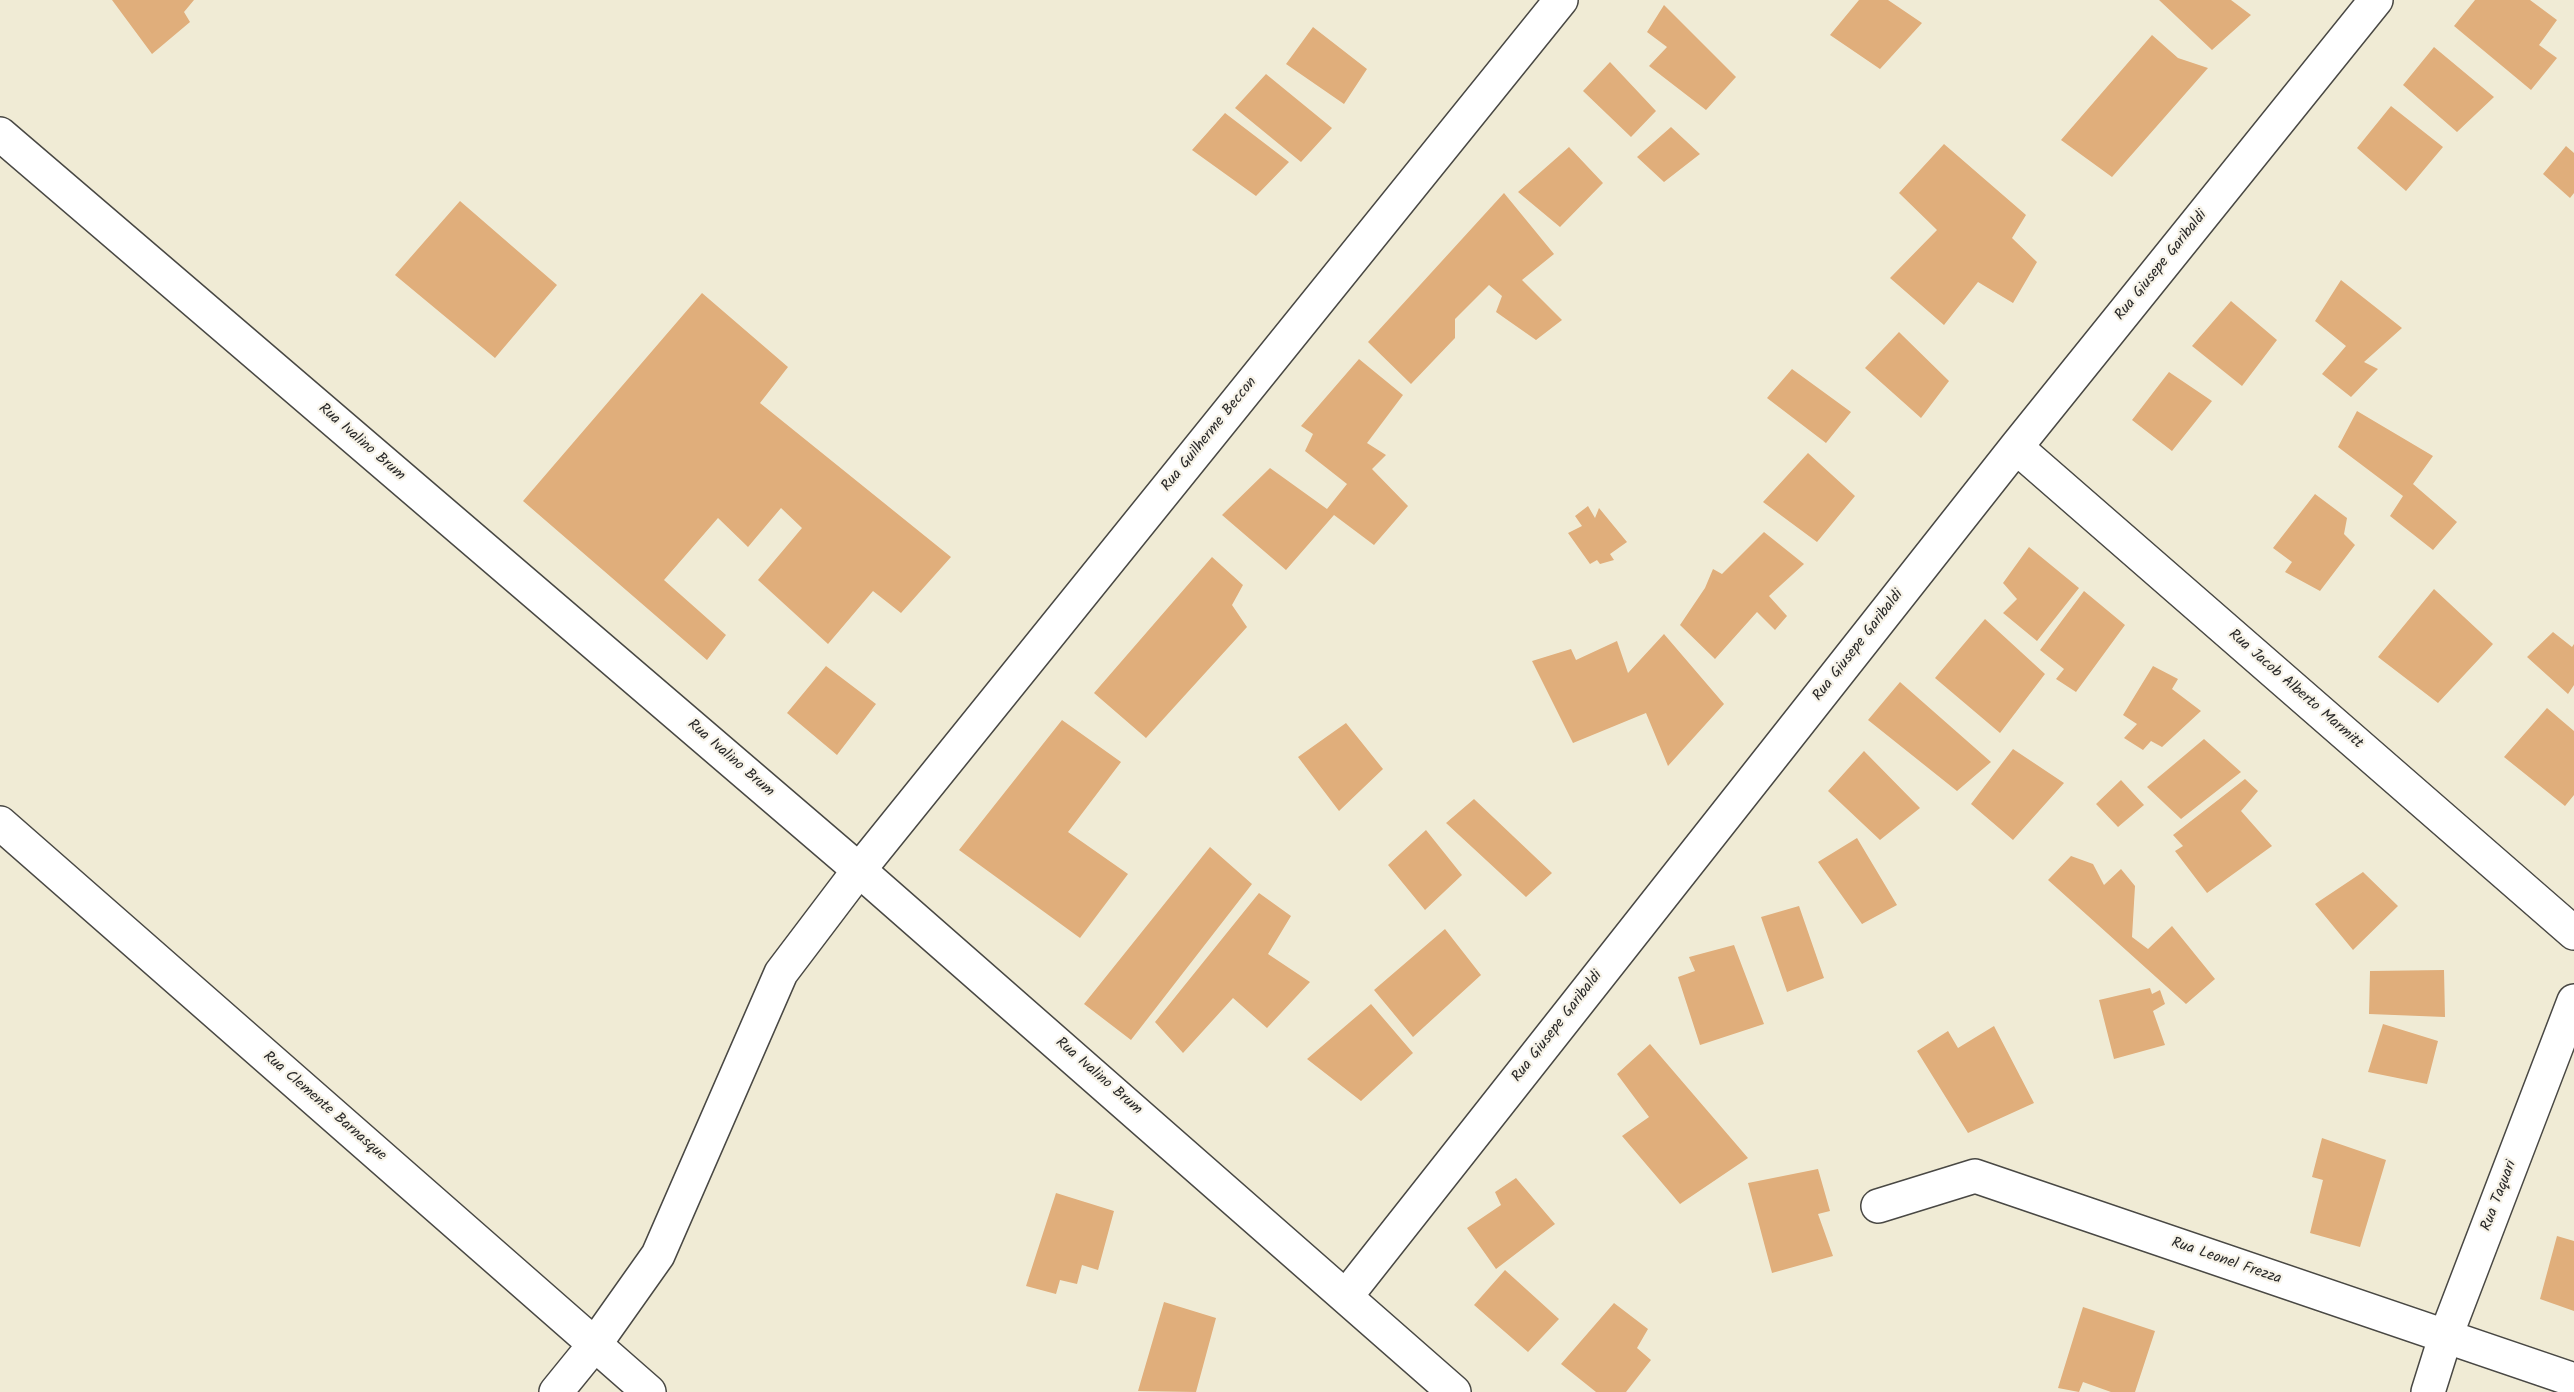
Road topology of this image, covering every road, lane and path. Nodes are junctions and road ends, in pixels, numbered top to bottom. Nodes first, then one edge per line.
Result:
1 (1562, 0) edge
2 (2376, 0) edge
3 (0, 134) edge
4 (2016, 447) junction
5 (0, 823) edge
6 (860, 870) junction
7 (2574, 933) edge
8 (2574, 1001) edge
9 (1878, 1206) dead end
10 (1347, 1295) junction
11 (2445, 1338) junction
12 (594, 1344) junction
13 (2574, 1380) edge
14 (556, 1392) edge
15 (649, 1392) edge
16 (1454, 1392) edge
17 (2428, 1392) edge

1 - 6 street, Rua Guilherme Beccon
2 - 4 street, Rua Giusepe Garibaldi
3 - 6 street, Rua Ivalino Brum
4 - 7 street, Rua Jacob Alberto Marmitt
4 - 10 street, Rua Giusepe Garibaldi
5 - 12 street, Rua Clemente Barnasque
6 - 10 street, Rua Ivalino Brum
6 - 12 street, Rua Guilherme Beccon
8 - 11 street, Rua Taquari
9 - 11 street, Rua Leonel Frezza
10 - 16 street, Rua Ivalino Brum
11 - 13 street, Rua Leonel Frezza
11 - 17 street, Rua Taquari
12 - 14 street, Rua Guilherme Beccon
12 - 15 street, Rua Clemente Barnasque

